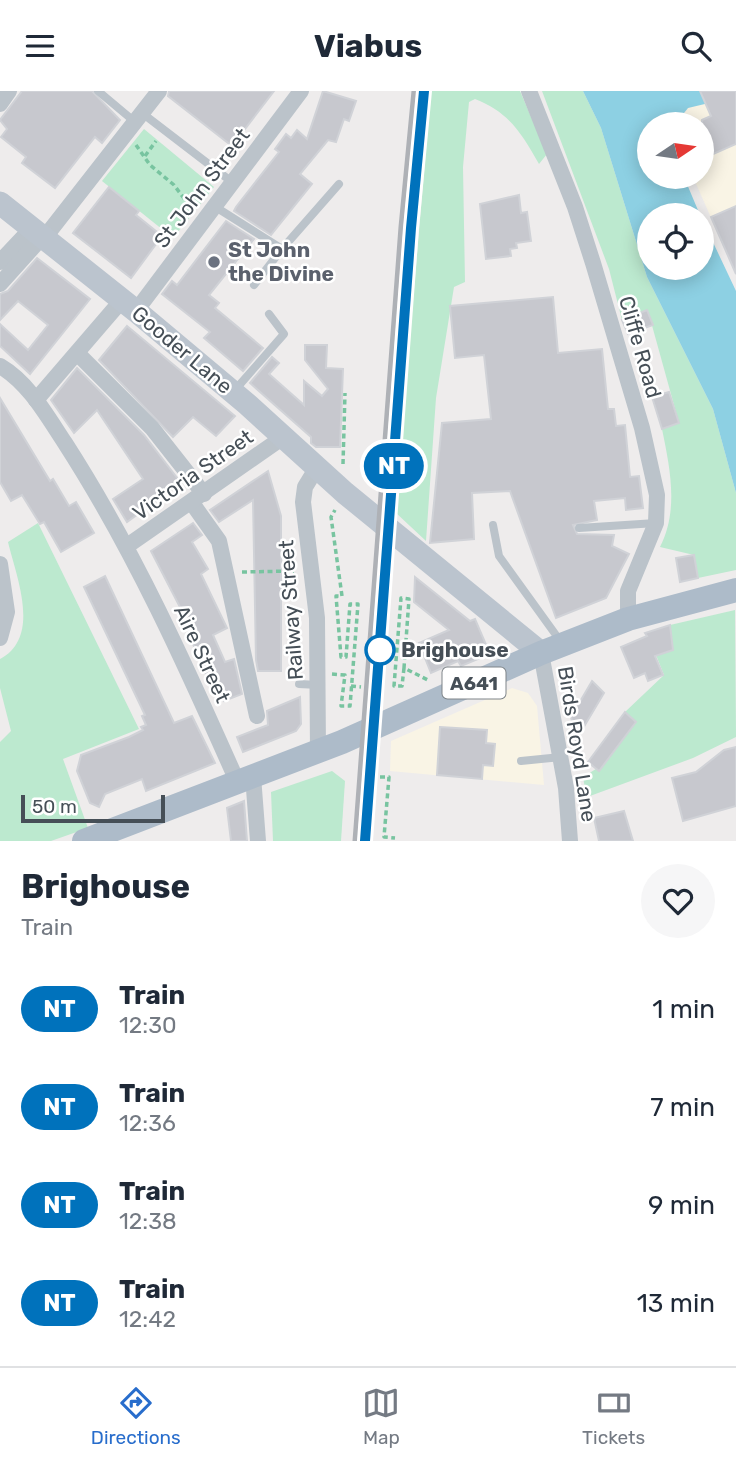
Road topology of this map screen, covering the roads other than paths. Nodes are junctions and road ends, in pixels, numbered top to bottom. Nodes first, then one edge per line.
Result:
1 (9, 91) edge
2 (97, 91) edge
3 (159, 91) edge
4 (301, 91) edge
5 (529, 91) edge
6 (0, 104) edge
7 (139, 117) junction
8 (232, 182) junction
9 (339, 184) dead end
10 (0, 203) edge
11 (209, 213) junction
12 (40, 234) junction
13 (282, 250) junction
14 (0, 262) edge
15 (0, 284) edge
16 (254, 285) dead end
17 (129, 305) junction
18 (270, 314) dead end
19 (77, 353) junction
20 (0, 366) edge
21 (233, 393) junction
22 (36, 400) junction
23 (282, 438) junction
24 (316, 469) junction
25 (198, 498) junction
26 (656, 523) junction
27 (493, 525) dead end
28 (579, 528) dead end
29 (127, 546) junction
30 (0, 564) edge
31 (736, 590) edge
32 (628, 619) junction
33 (0, 638) edge
34 (552, 649) junction
35 (299, 684) dead end
36 (318, 685) junction
37 (257, 716) dead end
38 (318, 752) junction
39 (561, 757) junction
40 (521, 761) dead end
41 (245, 779) junction
42 (85, 841) edge
43 (258, 841) edge
44 (570, 841) edge

1 - 6 street
2 - 7 lane
3 - 7 street
4 - 8 street, St John Street
5 - 26 street, Cliffe Road
7 - 8 lane
7 - 12 street
8 - 11 street, St John Street
9 - 13 lane
10 - 12 street, Gooder Lane
11 - 13 lane
11 - 17 street, St John Street
12 - 14 street
12 - 15 street
12 - 17 street, Gooder Lane
13 - 16 lane
17 - 19 street, St John Street
17 - 21 street, Gooder Lane
18 - 21 lane
19 - 22 street, St John Street
19 - 25 street
20 - 22 street, Aire Street
21 - 23 street, Gooder Lane
22 - 29 street, Aire Street
23 - 24 street, Gooder Lane
23 - 25 street, Victoria Street
24 - 34 street, Gooder Lane
24 - 36 street, Railway Street
25 - 29 street, Victoria Street
25 - 37 street
26 - 28 lane
26 - 32 street, Cliffe Road
27 - 34 lane
29 - 41 street, Aire Street
30 - 33 street
31 - 32 main road, A641
32 - 34 main road, A641
34 - 38 main road, A641
34 - 39 street, Birds Royd Lane
35 - 36 lane
36 - 38 street, Railway Street
38 - 41 main road, A641
39 - 40 lane
39 - 44 street, Birds Royd Lane
41 - 42 main road, A641
41 - 43 street

